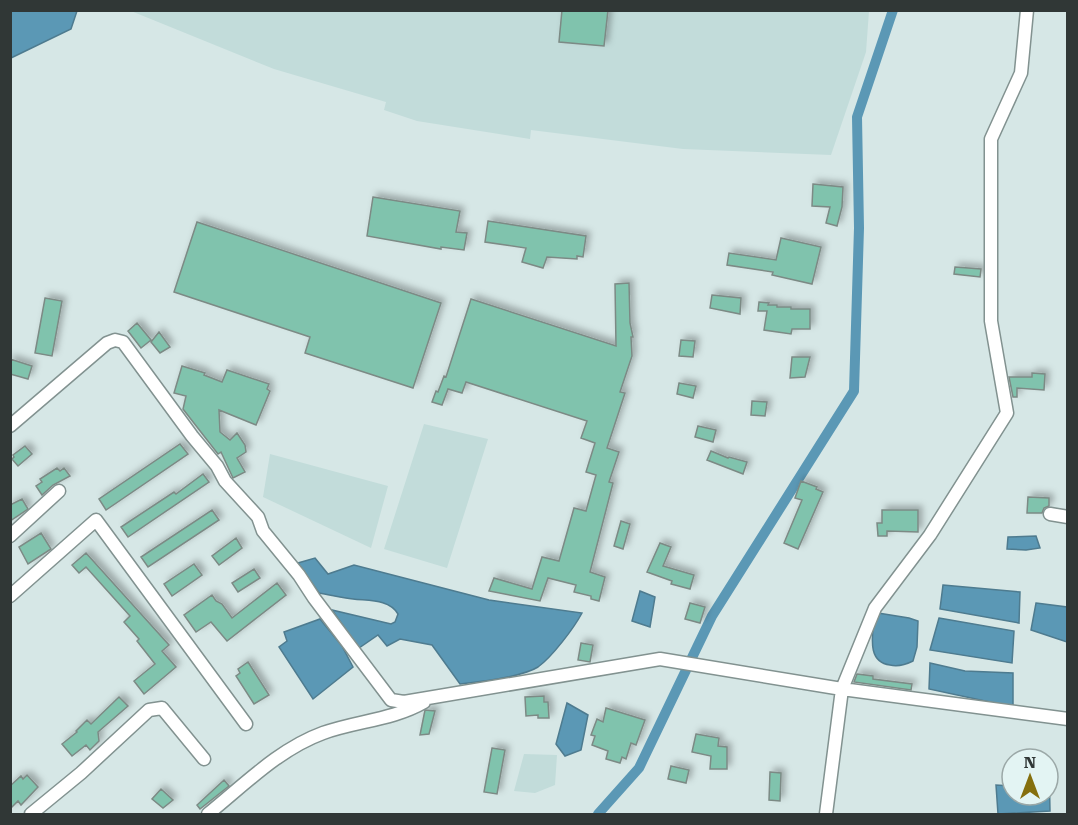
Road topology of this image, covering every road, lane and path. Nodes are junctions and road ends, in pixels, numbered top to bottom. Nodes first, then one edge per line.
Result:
1 (1027, 10) edge
2 (10, 426) edge
3 (59, 491) dead end
4 (1050, 514) dead end
5 (1068, 517) edge
6 (10, 536) edge
7 (10, 596) edge
8 (842, 689) junction
9 (435, 695) junction
10 (1068, 719) edge
11 (246, 724) dead end
12 (204, 759) dead end
13 (31, 814) edge
14 (208, 814) edge
15 (826, 814) edge

1 - 8 street
2 - 9 street
3 - 6 street
4 - 5 street
7 - 11 street
8 - 9 street
8 - 10 street
8 - 15 street
9 - 14 street
12 - 13 street

